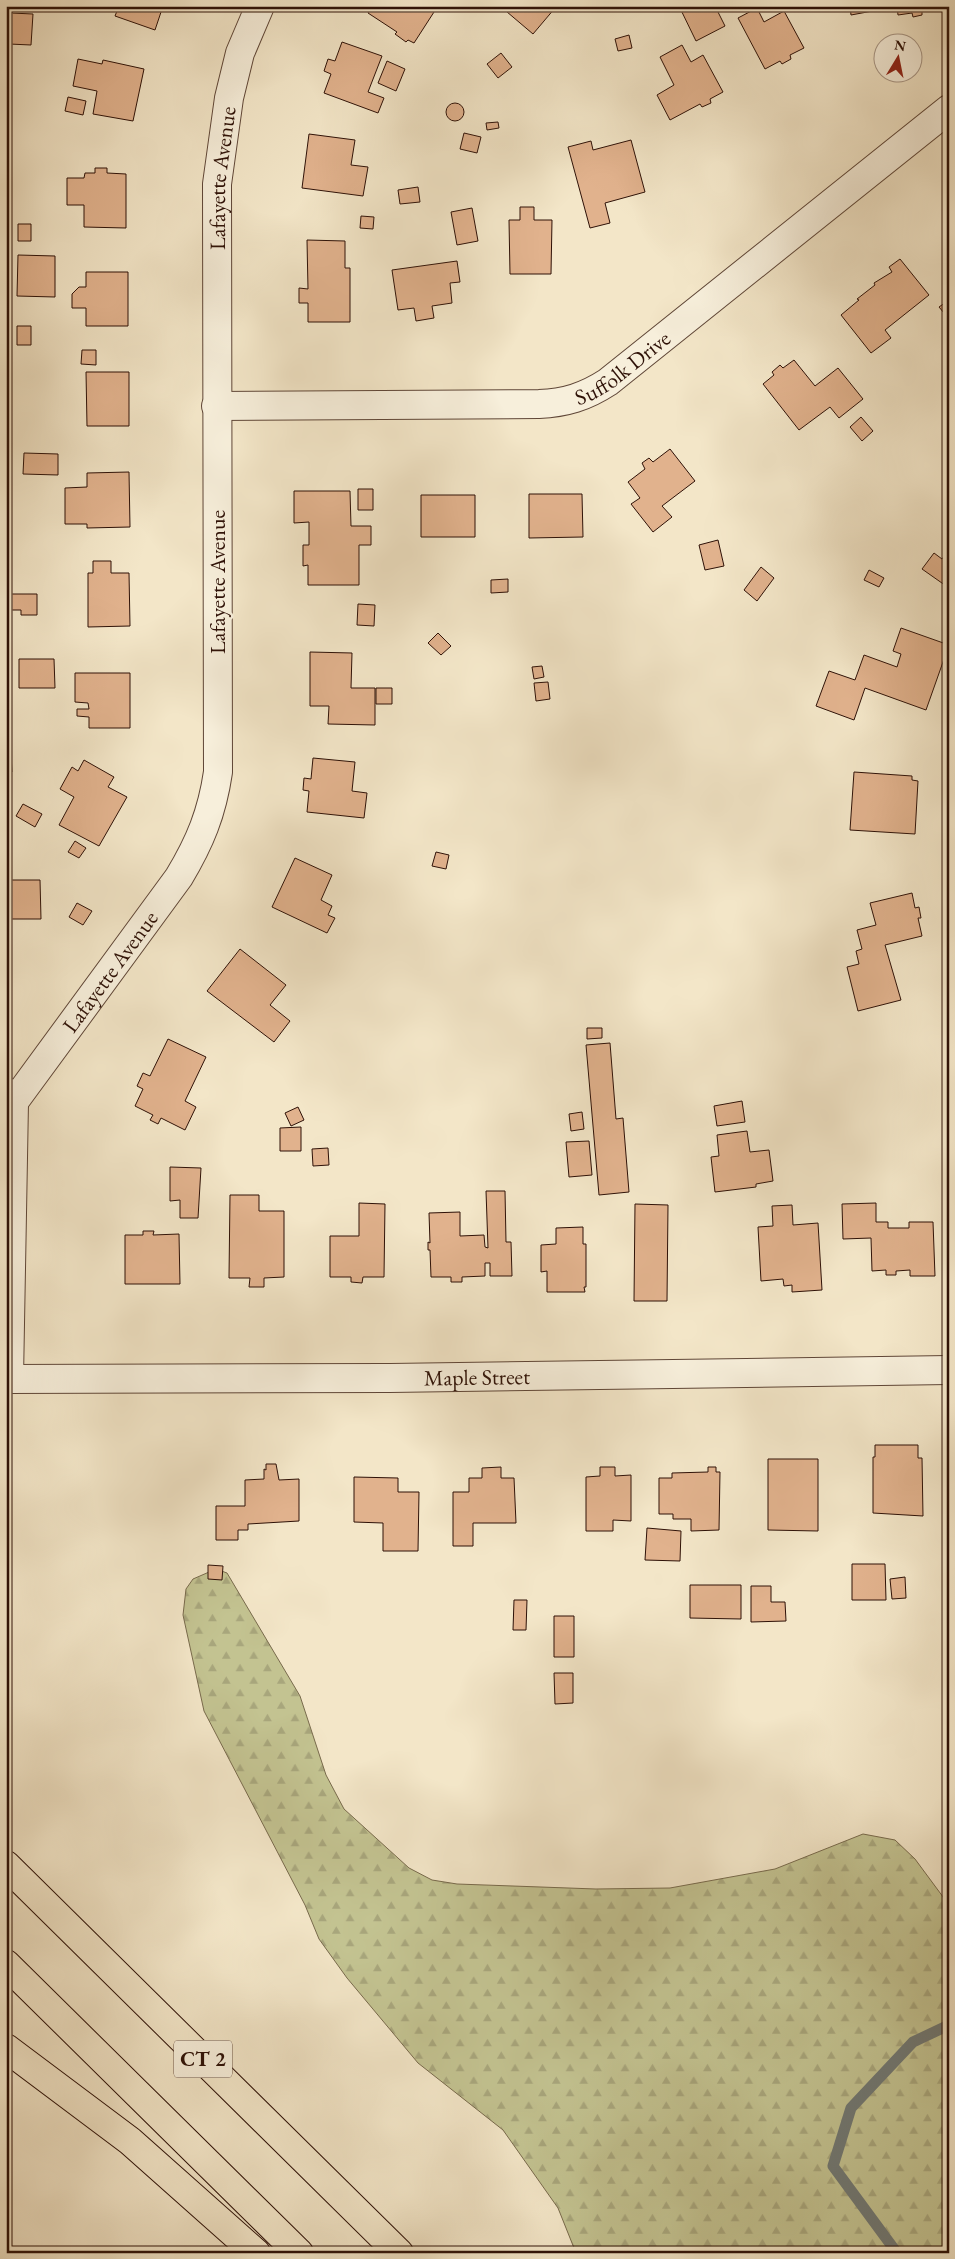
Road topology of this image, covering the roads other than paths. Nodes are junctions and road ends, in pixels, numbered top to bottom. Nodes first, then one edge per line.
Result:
1 (260, 6) edge
2 (949, 109) edge
3 (216, 406) junction
4 (10, 1097) edge
5 (949, 1370) edge
6 (8, 1379) edge
7 (6, 1865) edge
8 (6, 1964) edge
9 (6, 2048) edge
10 (256, 2253) edge
11 (300, 2253) edge
12 (399, 2253) edge

1 - 3 street, Lafayette Avenue
2 - 3 street, Suffolk Drive
3 - 4 street, Lafayette Avenue
4 - 6 street
5 - 6 street, Maple Street
7 - 12 highway, CT 2
8 - 11 highway
9 - 10 highway

